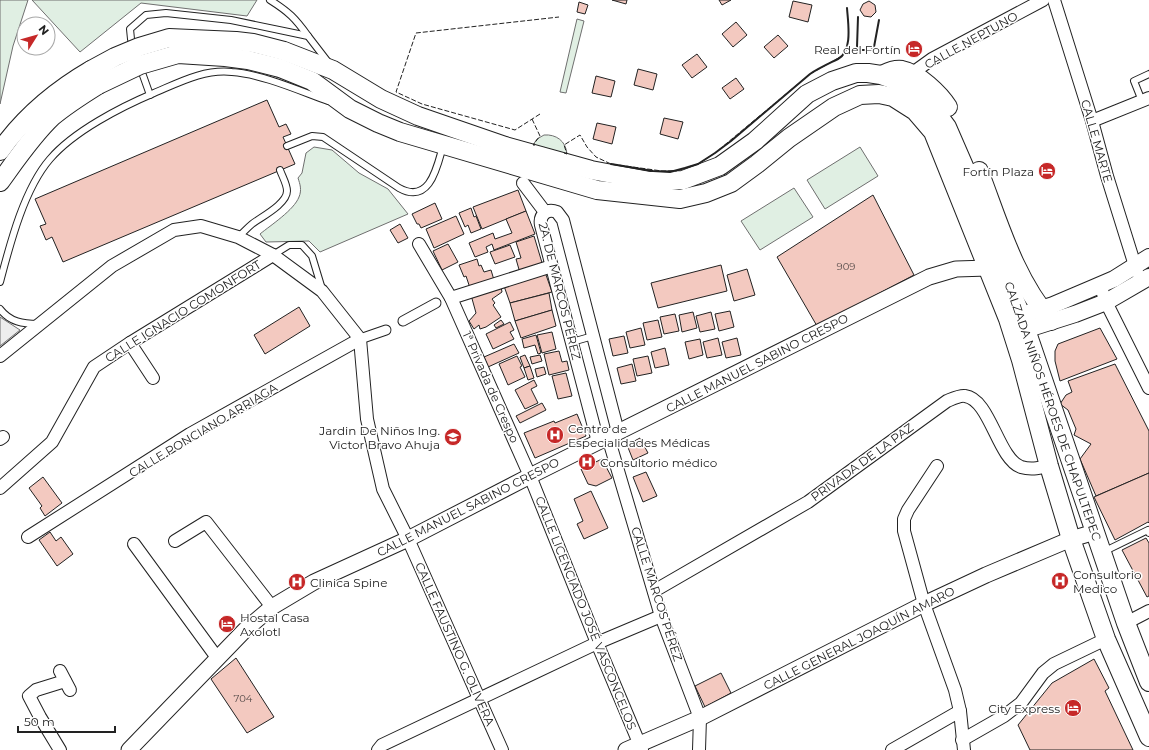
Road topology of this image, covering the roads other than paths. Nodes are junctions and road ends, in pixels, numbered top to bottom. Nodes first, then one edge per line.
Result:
1 (270, 0) edge
2 (1043, 0) edge
3 (1054, 0) edge
4 (308, 36) junction
5 (136, 53) dead end
6 (138, 60) dead end
7 (282, 60) junction
8 (333, 70) junction
9 (1149, 74) edge
10 (881, 75) junction
11 (94, 78) junction
12 (906, 78) junction
13 (150, 95) junction
14 (860, 95) junction
15 (1146, 100) edge
16 (350, 109) junction
17 (1092, 121) junction
18 (444, 145) junction
19 (287, 146) dead end
20 (0, 151) edge
21 (280, 170) dead end
22 (0, 182) edge
23 (523, 183) dead end
24 (545, 212) junction
25 (238, 237) junction
26 (419, 244) dead end
27 (273, 254) junction
28 (1149, 257) edge
29 (552, 266) junction
30 (1134, 266) junction
31 (995, 269) junction
32 (1145, 280) edge
33 (0, 282) edge
34 (1100, 285) junction
35 (322, 291) junction
36 (451, 298) junction
37 (1106, 302) junction
38 (436, 303) dead end
39 (0, 309) edge
40 (1046, 315) junction
41 (399, 323) dead end
42 (40, 324) junction
43 (1017, 324) junction
44 (386, 330) dead end
45 (593, 336) junction
46 (360, 339) junction
47 (572, 342) junction
48 (130, 343) junction
49 (0, 356) edge
50 (153, 378) dead end
51 (1149, 388) edge
52 (608, 437) junction
53 (937, 466) dead end
54 (1049, 466) junction
55 (530, 476) junction
56 (0, 488) edge
57 (1095, 532) junction
58 (1149, 533) edge
59 (28, 537) dead end
60 (408, 539) junction
61 (1071, 539) junction
62 (175, 541) dead end
63 (134, 544) dead end
64 (1103, 552) junction
65 (654, 591) junction
66 (929, 602) junction
67 (272, 606) junction
68 (1149, 610) edge
69 (661, 616) junction
70 (1126, 623) junction
71 (1106, 639) junction
72 (596, 643) junction
73 (218, 659) junction
74 (65, 681) dead end
75 (1149, 682) edge
76 (480, 699) junction
77 (960, 711) junction
78 (700, 718) junction
79 (1149, 737) edge
80 (963, 745) edge
81 (381, 748) edge
82 (636, 748) edge
83 (60, 750) edge
84 (129, 750) edge
85 (502, 750) edge
86 (699, 750) edge
87 (892, 750) edge

1 - 4 lane
2 - 12 street, CALLE NEPTUNO
3 - 17 street, CALLE MARTE
4 - 5 lane
4 - 8 lane
6 - 13 lane
7 - 8 main road, CALZADA NIÑOS HÉROES DE CHAPULTEPEC
7 - 11 main road, CALZADA NIÑOS HÉROES DE CHAPULTEPEC, bridge
7 - 16 main road, CALZADA NIÑOS HÉROES DE CHAPULTEPEC
8 - 10 main road, CALZADA NIÑOS HÉROES DE CHAPULTEPEC
9 - 15 lane
10 - 12 main road
10 - 14 main road
11 - 20 main road, CALZADA NIÑOS HÉROES DE CHAPULTEPEC
11 - 22 main road, CALZADA NIÑOS HÉROES DE CHAPULTEPEC
12 - 31 main road, CALZADA NIÑOS HÉROES DE CHAPULTEPEC
12 - 40 main road
13 - 16 lane
13 - 33 lane
14 - 18 main road, CALZADA NIÑOS HÉROES DE CHAPULTEPEC
14 - 31 main road, CALZADA NIÑOS HÉROES DE CHAPULTEPEC
15 - 17 street
16 - 18 main road, CALZADA NIÑOS HÉROES DE CHAPULTEPEC
17 - 30 street, CALLE MARTE
18 - 19 lane
21 - 25 lane
23 - 24 street
24 - 29 street, 2A. DE MARCOS PÉREZ
24 - 45 street, 2A. DE MARCOS PÉREZ
25 - 27 street
25 - 42 street
26 - 36 street, 1ª Privada de Crespo
27 - 35 street
27 - 35 lane
27 - 48 street, CALLE IGNACIO COMONFORT
28 - 30 main road
29 - 36 street
29 - 47 street, 2A. DE MARCOS PÉREZ
30 - 32 street, CALLE MARTE
30 - 34 main road
31 - 43 main road, CALZADA NIÑOS HÉROES DE CHAPULTEPEC
31 - 52 street, CALLE MANUEL SABINO CRESPO
32 - 37 main road
34 - 37 street
34 - 40 main road
35 - 46 street
36 - 55 street, 1ª Privada de Crespo
37 - 40 main road
37 - 51 street
38 - 41 street
39 - 42 lane
40 - 43 main road
42 - 49 street
43 - 54 main road, CALZADA NIÑOS HÉROES DE CHAPULTEPEC
43 - 57 main road, CALZADA NIÑOS HÉROES DE CHAPULTEPEC
44 - 46 street
45 - 47 lane
45 - 52 street, 2A. DE MARCOS PÉREZ
46 - 59 street, CALLE PONCIANO ARRIAGA
46 - 60 street, CALLE FAUSTINO G. OLIVERA
47 - 52 street, 2A. DE MARCOS PÉREZ
48 - 50 street
48 - 56 street, CALLE IGNACIO COMONFORT
52 - 55 street, CALLE MANUEL SABINO CRESPO
52 - 65 street, CALLE MARCOS PÉREZ
53 - 66 street
54 - 61 main road, CALZADA NIÑOS HÉROES DE CHAPULTEPEC
54 - 65 street, PRIVADA DE LA PAZ
55 - 60 street, CALLE MANUEL SABINO CRESPO
55 - 72 street, CALLE LICENCIADO JOSÉ VASCONCELOS
57 - 61 street, CALLE GENERAL JOAQUÍN AMARO
57 - 64 main road, CALZADA NIÑOS HÉROES DE CHAPULTEPEC
58 - 64 lane
60 - 67 street, CALLE MANUEL SABINO CRESPO
60 - 76 street, CALLE FAUSTINO G. OLIVERA
61 - 66 street, CALLE GENERAL JOAQUÍN AMARO
61 - 71 main road, CALZADA NIÑOS HÉROES DE CHAPULTEPEC
62 - 67 street
63 - 73 street
64 - 70 main road, CALZADA NIÑOS HÉROES DE CHAPULTEPEC
65 - 69 street, CALLE MARCOS PÉREZ
66 - 77 street
66 - 78 street, CALLE GENERAL JOAQUÍN AMARO
67 - 73 street, CALLE MANUEL SABINO CRESPO
68 - 70 street
69 - 72 street
69 - 78 street, CALLE MARCOS PÉREZ
70 - 75 main road, CALZADA NIÑOS HÉROES DE CHAPULTEPEC
71 - 79 main road, CALZADA NIÑOS HÉROES DE CHAPULTEPEC
71 - 80 street
72 - 76 street
72 - 82 street, CALLE LICENCIADO JOSÉ VASCONCELOS
73 - 84 street, CALLE MANUEL SABINO CRESPO
74 - 83 street
76 - 81 street
76 - 85 street, CALLE FAUSTINO G. OLIVERA
77 - 80 street
77 - 87 street
78 - 82 street, CALLE GENERAL JOAQUÍN AMARO
78 - 86 street, CALLE MARCOS PÉREZ

